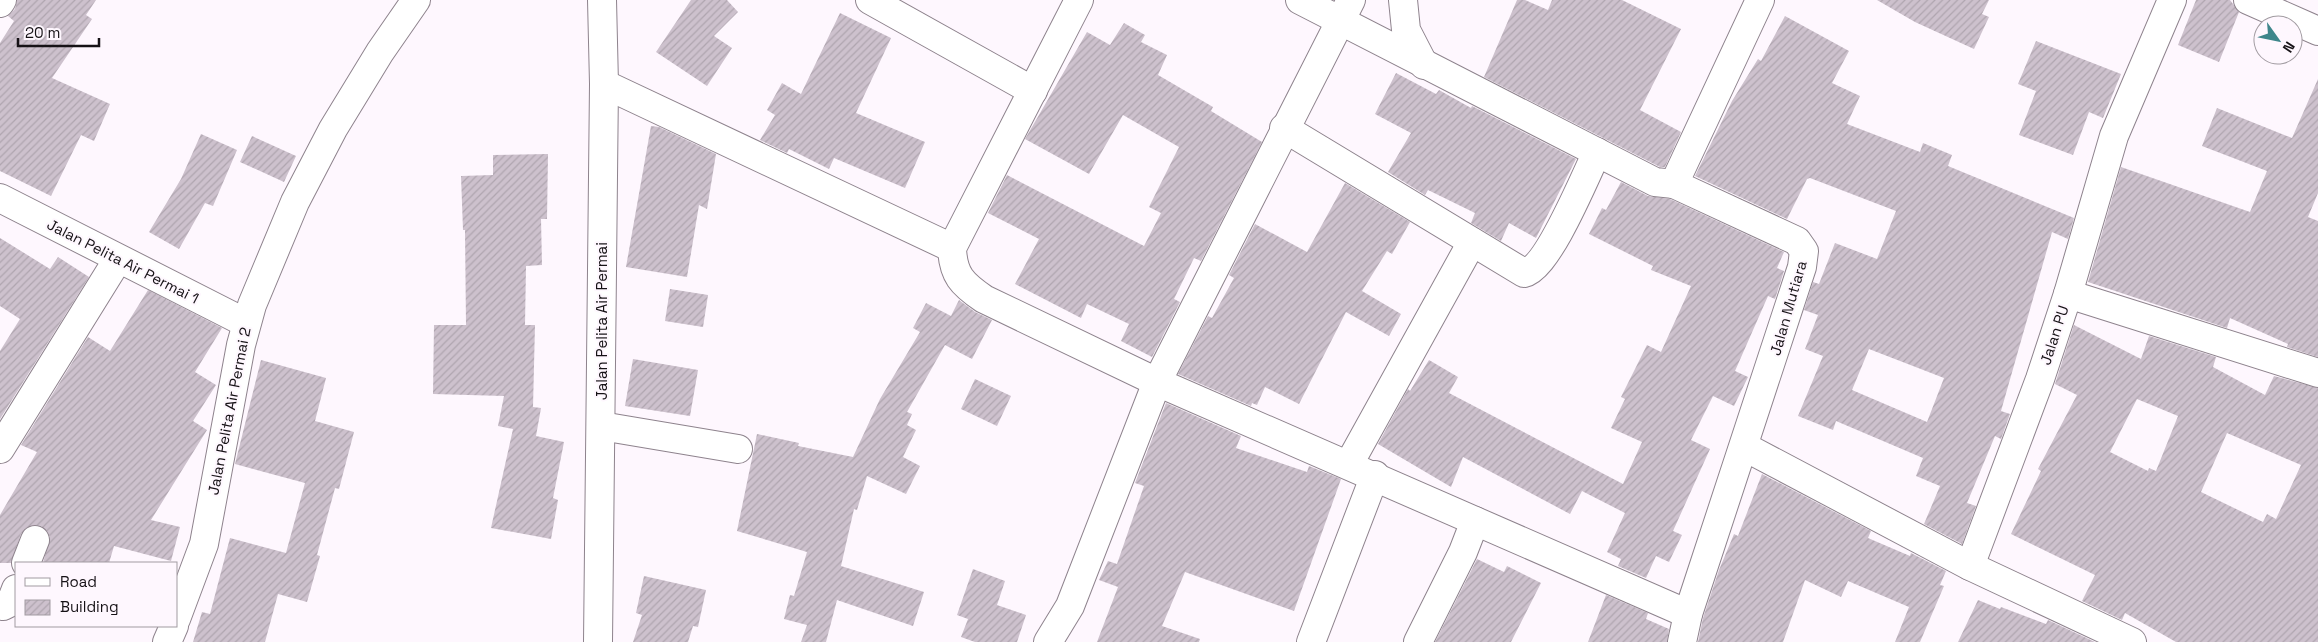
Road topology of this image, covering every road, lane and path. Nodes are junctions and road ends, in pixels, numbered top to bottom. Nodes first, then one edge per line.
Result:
1 (2, 0) edge
2 (416, 0) edge
3 (602, 0) edge
4 (870, 0) edge
5 (1300, 0) edge
6 (1402, 0) edge
7 (1760, 0) edge
8 (2172, 0) edge
9 (2248, 0) edge
10 (0, 3) edge
11 (1070, 3) edge
12 (1345, 10) edge
13 (2318, 31) edge
14 (1424, 65) junction
15 (604, 84) junction
16 (1032, 91) junction
17 (1284, 128) junction
18 (1596, 152) junction
19 (1674, 184) junction
20 (0, 198) edge
21 (1472, 242) junction
22 (952, 248) junction
23 (118, 260) junction
24 (2068, 294) junction
25 (246, 323) junction
26 (2318, 373) edge
27 (1157, 382) junction
28 (601, 426) junction
29 (1745, 447) junction
30 (0, 449) edge
31 (738, 449) dead end
32 (1349, 464) junction
33 (1375, 476) junction
34 (1475, 521) junction
35 (1970, 566) junction
36 (15, 591) edge
37 (0, 605) edge
38 (178, 614) edge
39 (1688, 614) junction
40 (174, 627) edge
41 (167, 642) edge
42 (598, 642) edge
43 (1048, 642) edge
44 (1311, 642) edge
45 (1418, 642) edge
46 (1682, 642) edge
47 (2132, 642) edge

1 - 10 street
2 - 25 street, Jalan Pelita Air Permai 2
3 - 15 street, Jalan Pelita Air Permai
4 - 16 street
5 - 12 street
6 - 14 street
7 - 19 street
8 - 24 street
9 - 13 street
11 - 16 street
12 - 14 street
12 - 17 street
14 - 18 street
15 - 22 street
15 - 28 street, Jalan Pelita Air Permai
16 - 22 street
17 - 21 street
17 - 27 street
18 - 19 street
18 - 21 street
19 - 29 street, Jalan Mutiara
20 - 23 street, Jalan Pelita Air Permai 1
21 - 32 street
22 - 27 street
23 - 25 street, Jalan Pelita Air Permai 1
23 - 30 street
24 - 26 street, Jalan PU
24 - 35 street, Jalan PU
25 - 38 street, Jalan Pelita Air Permai 2
27 - 32 street
27 - 43 street
28 - 31 street
28 - 42 street, Jalan Pelita Air Permai
29 - 35 street
29 - 39 street, Jalan Mutiara
32 - 33 street
33 - 34 street
33 - 44 street
34 - 39 street
34 - 45 street
35 - 47 street
36 - 37 street
39 - 46 street, Jalan Mutiara
40 - 41 street

